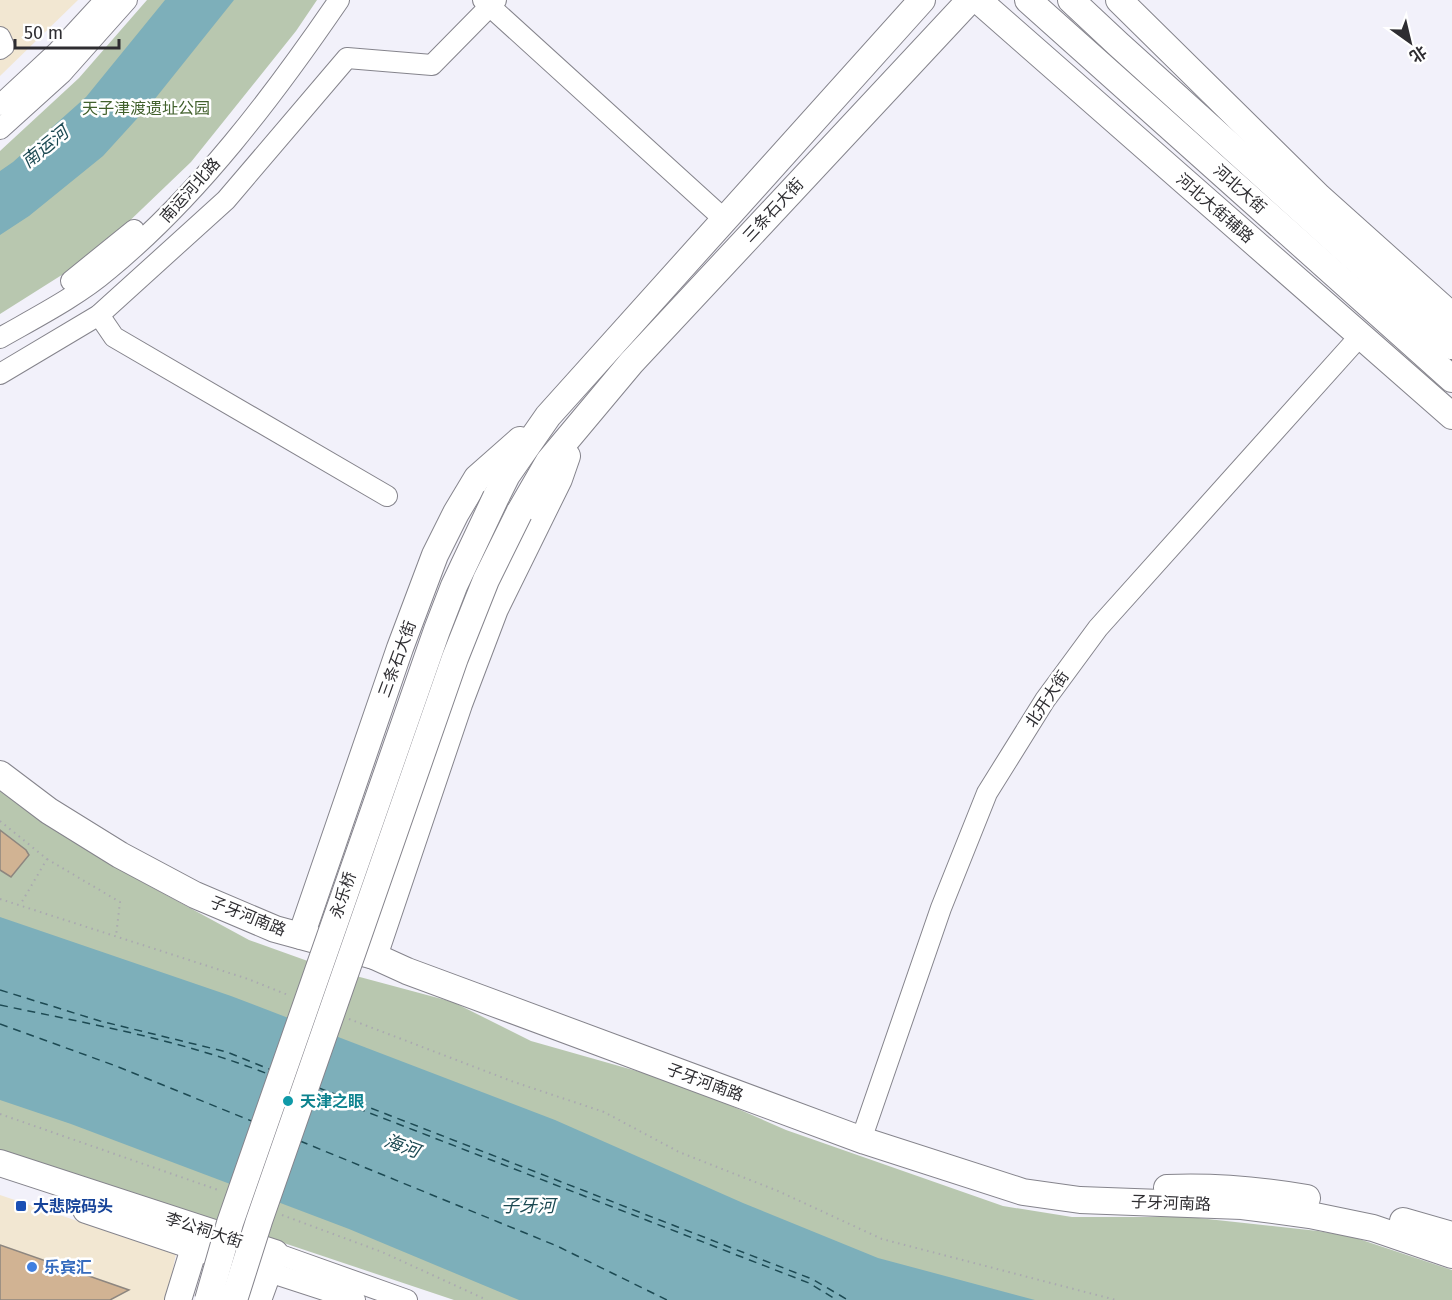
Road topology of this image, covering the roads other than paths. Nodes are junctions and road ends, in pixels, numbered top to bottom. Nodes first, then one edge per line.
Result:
1 (105, 0) edge
2 (127, 0) edge
3 (325, 0) edge
4 (339, 0) edge
5 (922, 0) edge
6 (978, 0) edge
7 (990, 0) edge
8 (1028, 0) edge
9 (1119, 0) edge
10 (489, 2) edge
11 (962, 6) edge
12 (1079, 6) edge
13 (1011, 29) junction
14 (0, 37) edge
15 (0, 50) edge
16 (0, 105) edge
17 (0, 129) edge
18 (725, 220) junction
19 (99, 315) junction
20 (1452, 316) edge
21 (0, 323) edge
22 (1360, 336) junction
23 (0, 339) edge
24 (1452, 346) edge
25 (0, 374) edge
26 (1452, 379) edge
27 (548, 416) junction
28 (1452, 416) edge
29 (580, 424) junction
30 (387, 496) dead end
31 (496, 497) joint
32 (519, 513) joint
33 (0, 758) edge
34 (0, 774) edge
35 (303, 931) junction
36 (376, 952) junction
37 (863, 1133) junction
38 (0, 1163) edge
39 (0, 1182) edge
40 (1452, 1235) edge
41 (197, 1238) junction
42 (1452, 1255) edge
43 (272, 1262) junction
44 (178, 1300) edge
45 (208, 1300) edge
46 (234, 1300) edge
47 (258, 1300) edge
48 (355, 1300) edge
49 (407, 1300) edge

1 - 16 street
2 - 17 street
3 - 21 street, 南运河北路
4 - 23 street, 南运河北路
5 - 18 main road, 三条石大街
6 - 13 main road, 河北大街辅路
7 - 13 main road
8 - 26 main road, 河北大街
9 - 20 main road
10 - 18 street
10 - 19 street
11 - 29 main road, 三条石大街
12 - 24 main road, 河北大街
13 - 22 main road, 河北大街辅路
14 - 15 street
18 - 27 main road, 三条石大街
19 - 25 street
19 - 30 street
22 - 28 main road, 河北大街辅路
22 - 37 street, 北开大街
27 - 31 main road, 三条石大街
27 - 35 main road, 三条石大街
29 - 32 main road, 三条石大街
29 - 36 main road, 三条石大街
31 - 45 main road, 永乐桥, bridge
32 - 46 main road, 永乐桥, bridge
33 - 35 main road, 子牙河南路
34 - 35 main road, 子牙河南路
35 - 36 main road, 子牙河南路
36 - 37 main road, 子牙河南路
37 - 40 main road, 子牙河南路
37 - 42 main road, 子牙河南路
38 - 41 main road, 李公祠大街
39 - 41 main road, 李公祠大街
41 - 43 main road, 李公祠大街
41 - 44 main road
43 - 47 main road
43 - 48 street, 李公祠大街
43 - 49 street, 李公祠大街

